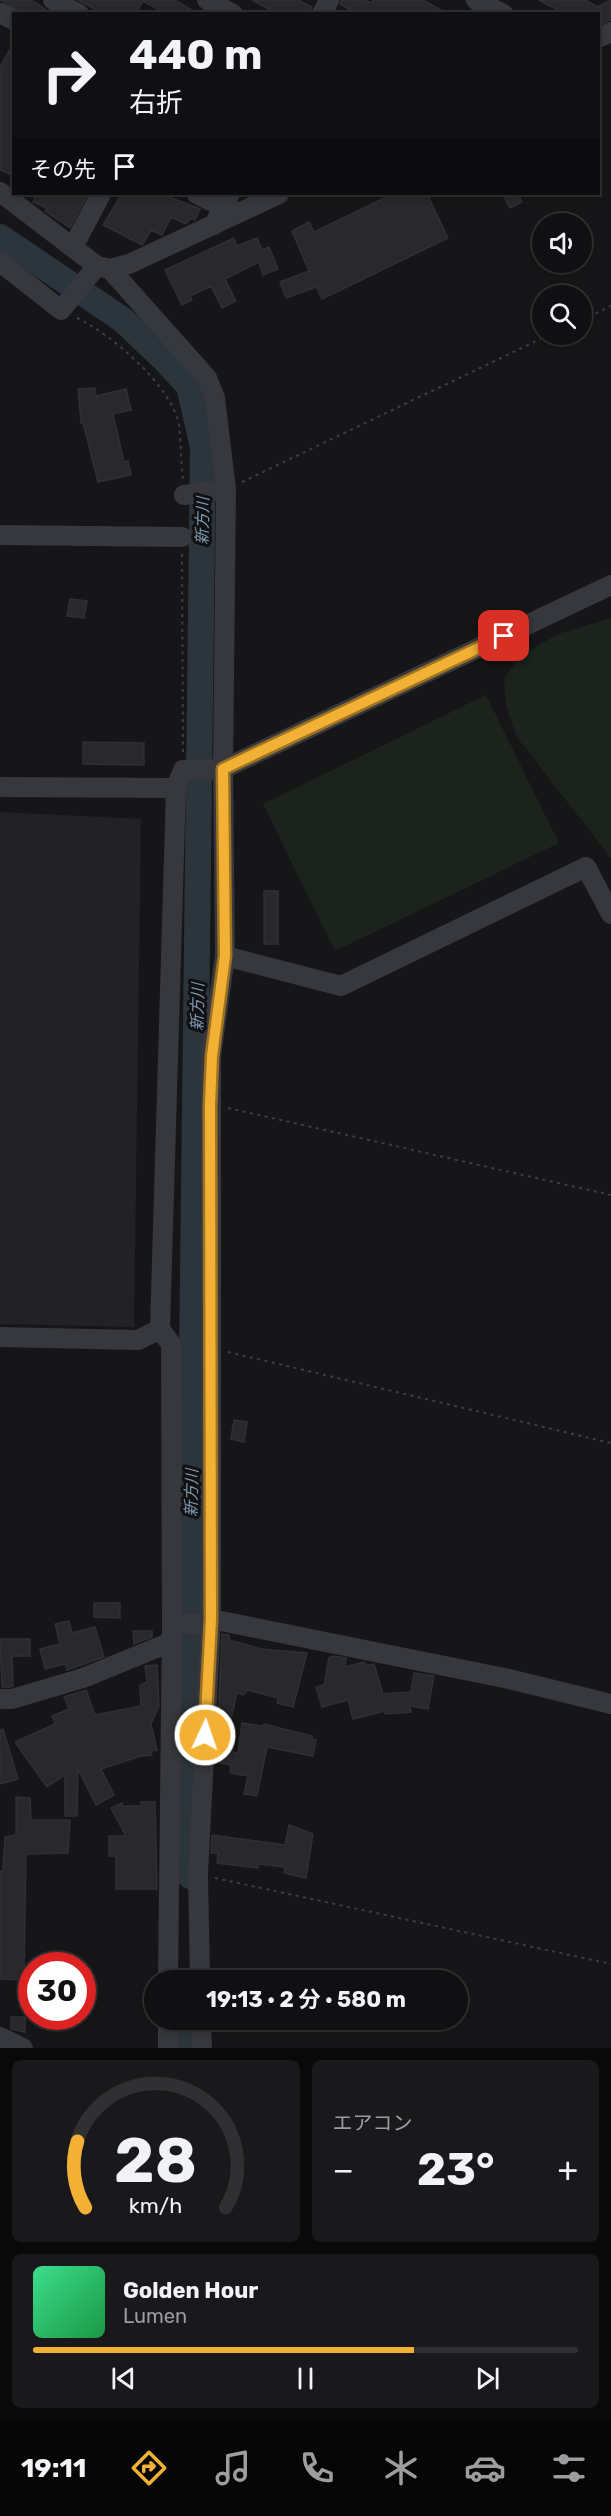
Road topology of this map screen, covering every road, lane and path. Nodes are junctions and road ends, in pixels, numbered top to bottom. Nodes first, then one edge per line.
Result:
1 (53, 0) edge
2 (207, 0) edge
3 (477, 0) edge
4 (75, 12) edge
5 (229, 12) edge
6 (499, 12) edge
7 (0, 192) edge
8 (100, 195) edge
9 (199, 195) edge
10 (275, 195) edge
11 (22, 200) edge
12 (222, 208) edge
13 (73, 247) junction
14 (0, 262) edge
15 (104, 268) junction
16 (611, 306) edge
17 (592, 315) edge
18 (532, 343) edge
19 (226, 489) junction
20 (184, 495) dead end
21 (0, 534) edge
22 (182, 537) dead end
23 (611, 585) edge
24 (216, 770) junction
25 (180, 779) junction
26 (0, 787) edge
27 (611, 914) edge
28 (225, 956) junction
29 (210, 1105) junction
30 (611, 1195) edge
31 (160, 1329) junction
32 (0, 1337) edge
33 (212, 1348) junction
34 (611, 1443) edge
35 (206, 1622) junction
36 (174, 1630) junction
37 (0, 1699) edge
38 (611, 1704) edge
39 (198, 1874) junction
40 (611, 1964) edge
41 (168, 1970) edge
42 (200, 1970) edge
43 (168, 2030) edge
44 (201, 2030) edge
45 (0, 2037) edge
46 (23, 2048) edge
47 (168, 2048) edge
48 (202, 2048) edge

1 - 4 street
2 - 5 street
3 - 6 street
7 - 11 street
8 - 13 street
9 - 12 street
10 - 12 street
11 - 13 street
12 - 15 street
13 - 15 street
14 - 15 street
15 - 19 street
16 - 17 path
18 - 19 path
19 - 20 street
19 - 24 street
21 - 22 street
23 - 24 street
24 - 25 street
24 - 28 street
25 - 26 street
25 - 31 street
27 - 28 street
28 - 29 street
29 - 30 path
29 - 33 street
31 - 32 street
31 - 36 street
33 - 34 path
33 - 35 street
35 - 36 street
35 - 38 street
35 - 39 street
36 - 37 street
36 - 41 street
39 - 40 path
39 - 42 street
43 - 47 street
44 - 48 street
45 - 46 street

